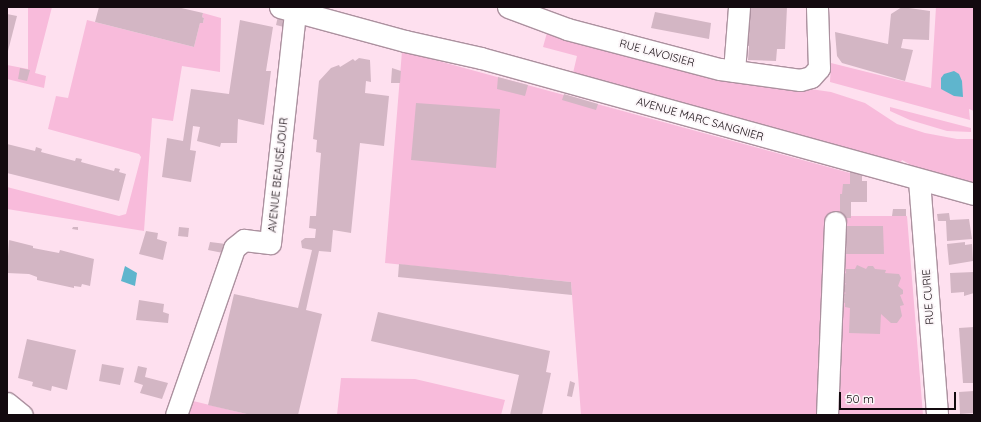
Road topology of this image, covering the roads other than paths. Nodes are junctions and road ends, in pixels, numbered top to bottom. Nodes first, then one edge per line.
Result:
1 (320, 7) edge
2 (508, 7) edge
3 (739, 7) edge
4 (817, 7) edge
5 (287, 9) edge
6 (481, 58) junction
7 (734, 71) junction
8 (919, 180) junction
9 (974, 194) edge
10 (835, 222) dead end
11 (7, 403) edge
12 (22, 415) edge
13 (176, 415) edge
14 (827, 415) edge
15 (937, 415) edge

1 - 6 street, AVENUE MARC SANGNIER
2 - 7 street, RUE LAVOISIER
3 - 7 street
4 - 7 street, RUE LAVOISIER
5 - 6 street, AVENUE MARC SANGNIER
5 - 13 street, AVENUE BEAUSÉJOUR
6 - 8 street, AVENUE MARC SANGNIER
8 - 9 street, AVENUE MARC SANGNIER
8 - 15 street, RUE CURIE
10 - 14 street
11 - 12 street

